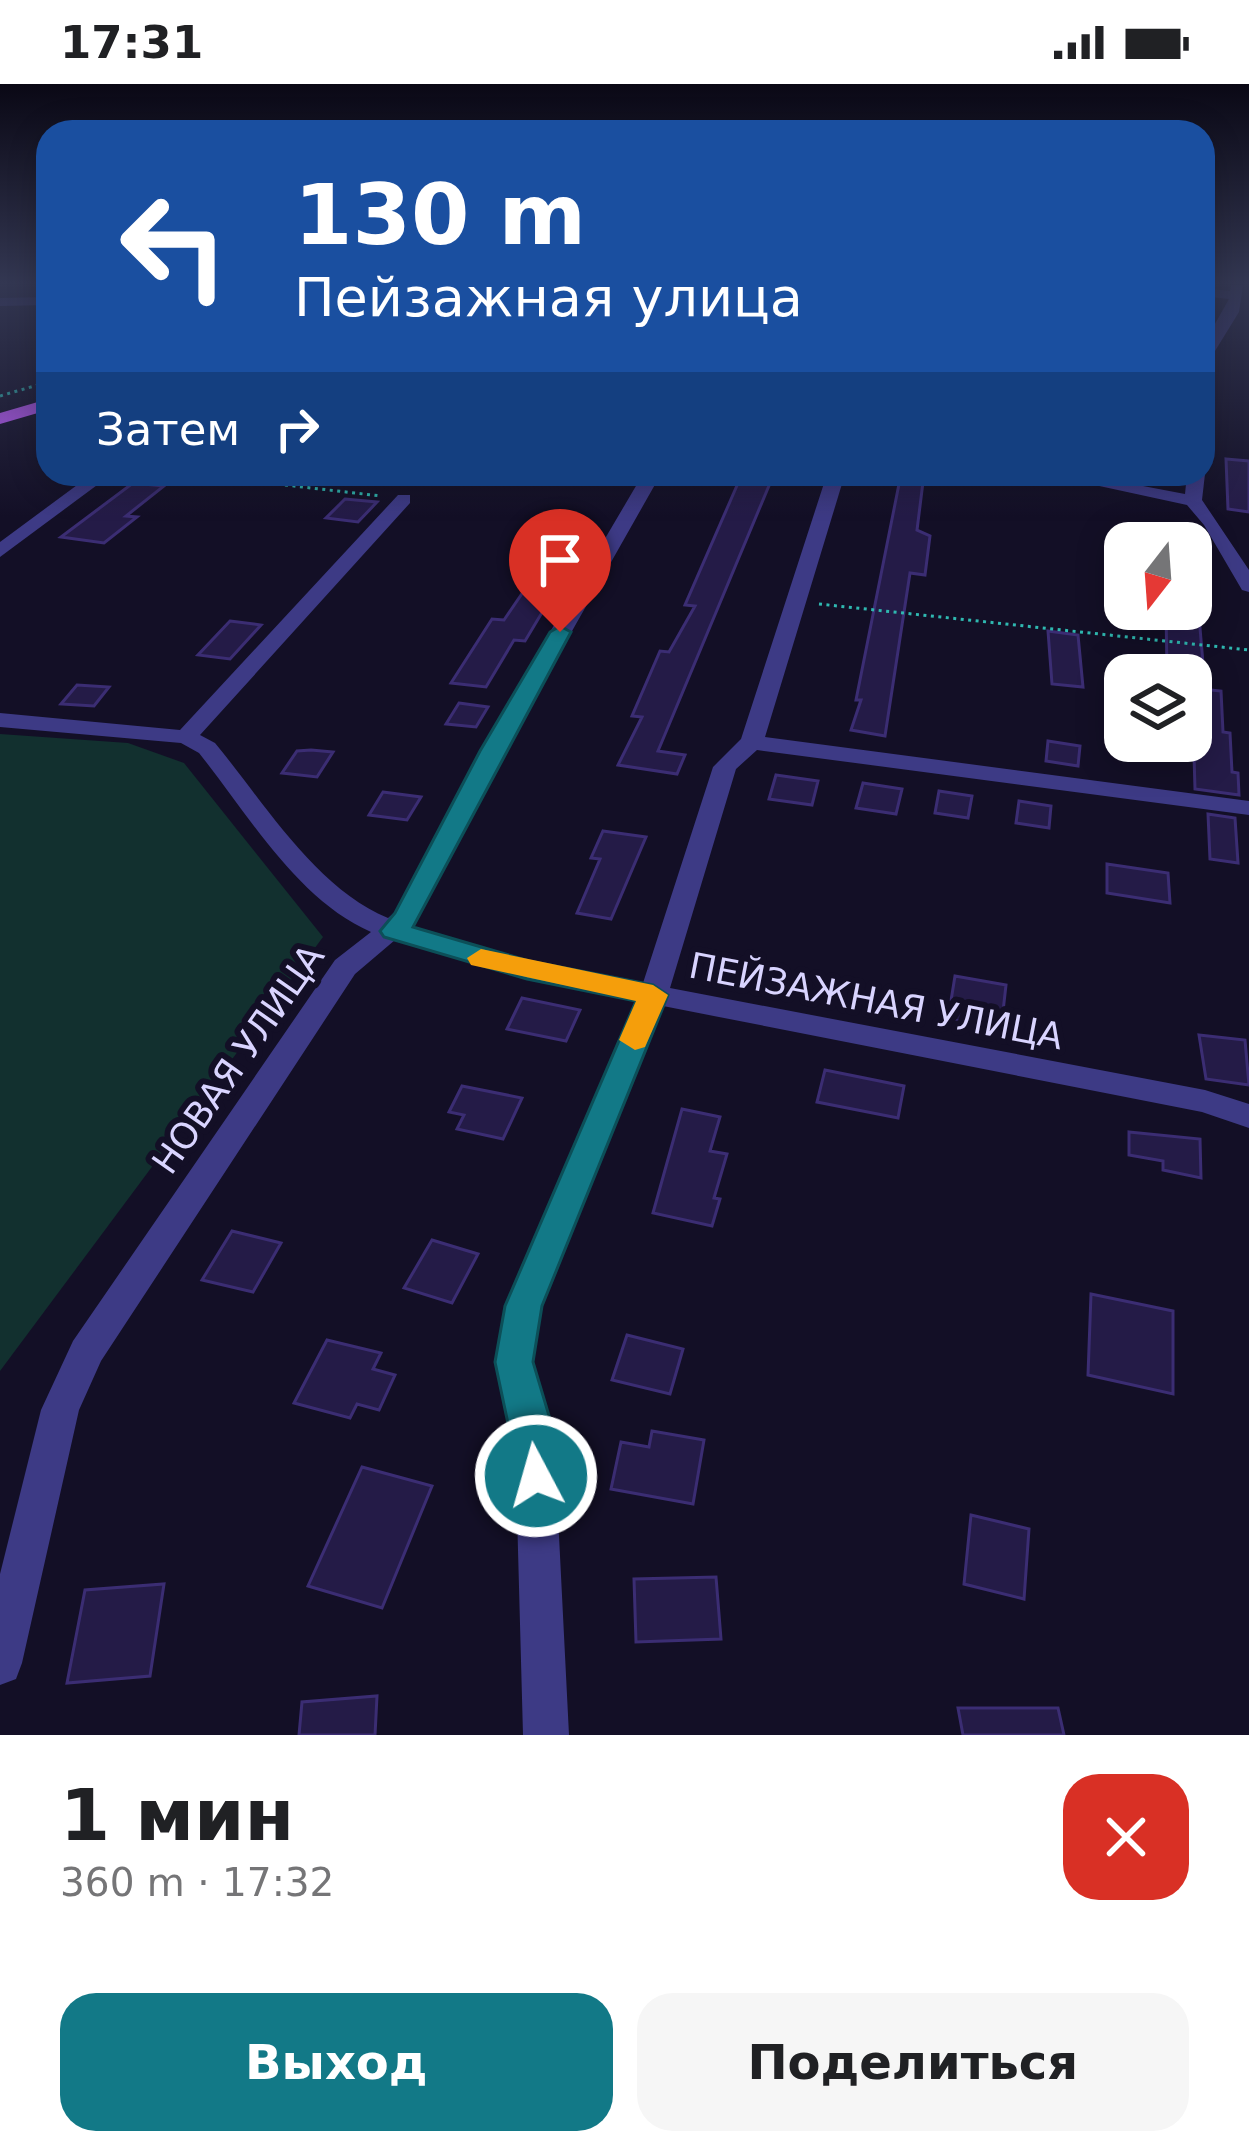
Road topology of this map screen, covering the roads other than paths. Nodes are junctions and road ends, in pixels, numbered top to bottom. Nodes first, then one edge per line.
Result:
1 (36, 408) edge
2 (0, 419) edge
3 (87, 486) edge
4 (645, 486) edge
5 (832, 486) edge
6 (1116, 486) edge
7 (1195, 486) edge
8 (404, 499) road end
9 (1193, 501) junction
10 (0, 551) edge
11 (1249, 586) edge
12 (0, 720) edge
13 (185, 737) junction
14 (752, 742) junction
15 (1249, 808) edge
16 (394, 931) junction
17 (653, 995) junction
18 (1249, 1116) edge
19 (0, 1663) edge
20 (546, 1735) edge

1 - 2 main road
3 - 10 street
4 - 16 street, НОВАЯ УЛИЦА
5 - 14 street
6 - 9 street
7 - 9 street
8 - 13 street
9 - 11 street
12 - 13 street
13 - 16 street, ПЕЙЗАЖНАЯ УЛИЦА
14 - 15 street
14 - 17 street
16 - 17 street, ПЕЙЗАЖНАЯ УЛИЦА
16 - 19 street, НОВАЯ УЛИЦА
17 - 18 street, ПЕЙЗАЖНАЯ УЛИЦА
17 - 20 street

